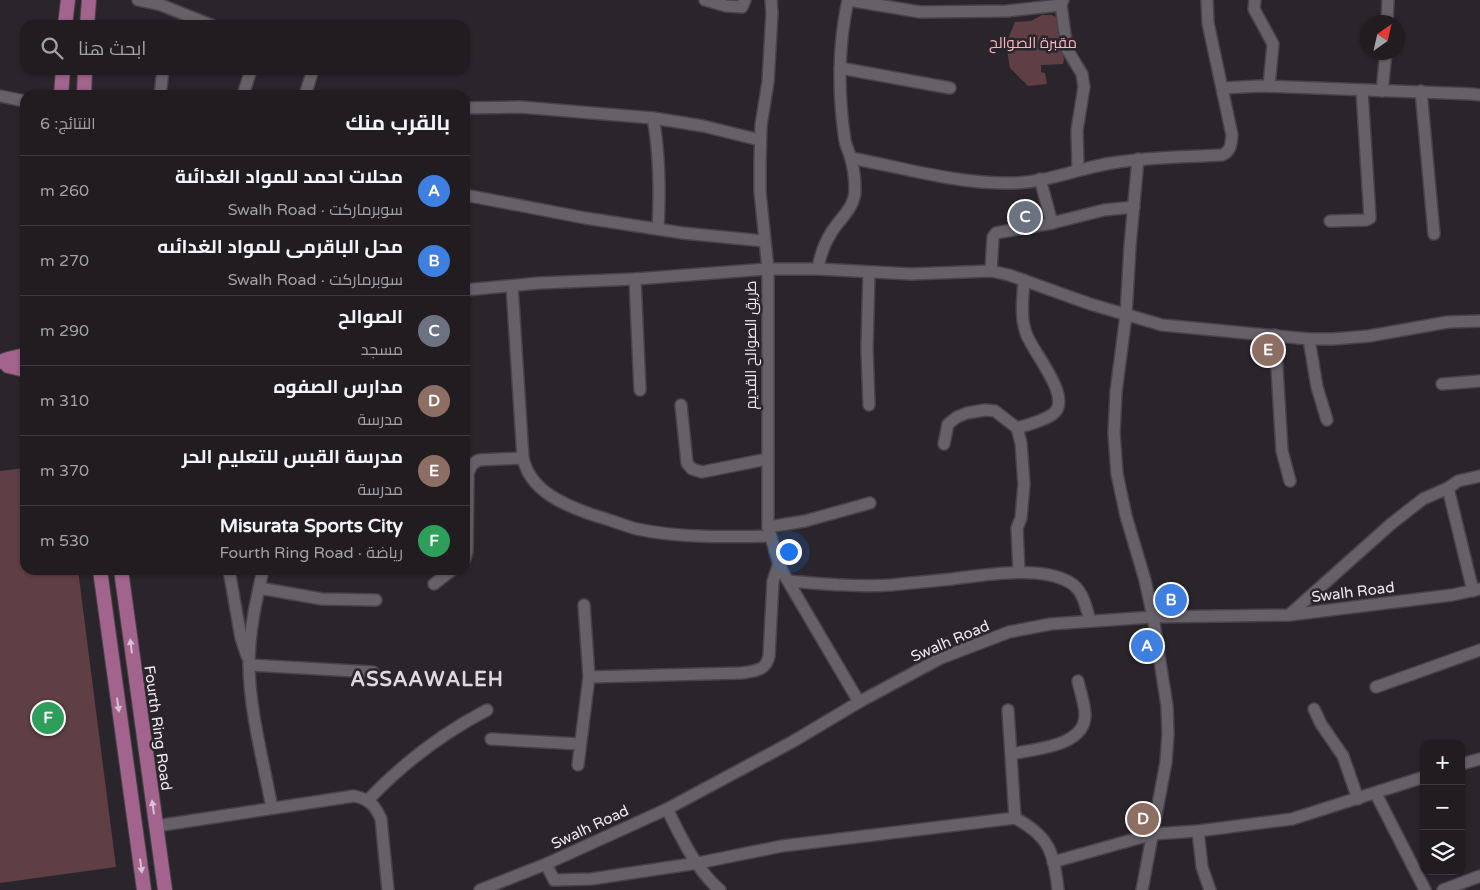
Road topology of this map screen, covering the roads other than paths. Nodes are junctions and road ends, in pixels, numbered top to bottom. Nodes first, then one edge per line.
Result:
1 (68, 0) edge
2 (89, 0) edge
3 (138, 0) edge
4 (705, 0) edge
5 (745, 0) edge
6 (771, 0) edge
7 (848, 0) edge
8 (1207, 0) edge
9 (1255, 0) edge
10 (1388, 0) edge
11 (1062, 3) edge
12 (1387, 15) edge
13 (66, 20) edge
14 (87, 20) edge
15 (198, 20) edge
16 (1385, 60) edge
17 (840, 68) junction
18 (63, 75) edge
19 (85, 75) edge
20 (162, 75) edge
21 (249, 75) edge
22 (311, 75) edge
23 (1269, 86) junction
24 (950, 88) dead end
25 (1223, 88) junction
26 (61, 90) edge
27 (84, 90) edge
28 (161, 90) edge
29 (245, 90) edge
30 (306, 90) edge
31 (1362, 91) junction
32 (1382, 91) junction
33 (1421, 92) junction
34 (1480, 95) edge
35 (0, 96) edge
36 (20, 100) edge
37 (470, 108) edge
38 (653, 118) junction
39 (760, 140) junction
40 (851, 158) junction
41 (1138, 159) junction
42 (1078, 169) junction
43 (1040, 179) junction
44 (470, 196) edge
45 (1134, 207) junction
46 (1330, 221) dead end
47 (1052, 223) junction
48 (658, 229) junction
49 (1434, 234) dead end
50 (764, 241) junction
51 (768, 269) junction
52 (818, 269) junction
53 (991, 271) junction
54 (869, 272) junction
55 (635, 279) junction
56 (1024, 280) junction
57 (512, 286) junction
58 (470, 290) edge
59 (1126, 315) junction
60 (1480, 321) edge
61 (1275, 336) junction
62 (1309, 339) junction
63 (20, 352) edge
64 (20, 357) edge
65 (4, 363) edge
66 (20, 364) edge
67 (20, 368) edge
68 (1480, 380) edge
69 (1442, 384) dead end
70 (640, 390) dead end
71 (682, 405) dead end
72 (869, 405) dead end
73 (1327, 420) dead end
74 (1017, 428) junction
75 (944, 444) dead end
76 (523, 458) junction
77 (767, 459) junction
78 (470, 470) edge
79 (1480, 476) edge
80 (1290, 481) dead end
81 (1448, 488) junction
82 (870, 503) dead end
83 (770, 532) junction
84 (778, 563) junction
85 (1019, 572) junction
86 (101, 575) edge
87 (122, 575) edge
88 (229, 575) edge
89 (262, 575) edge
90 (446, 575) edge
91 (788, 581) junction
92 (434, 584) dead end
93 (259, 588) junction
94 (1477, 590) edge
95 (376, 600) dead end
96 (584, 605) dead end
97 (1289, 616) junction
98 (1153, 617) junction
99 (1090, 621) junction
100 (1480, 650) edge
101 (249, 665) junction
102 (373, 672) dead end
103 (589, 677) junction
104 (1078, 680) dead end
105 (1376, 687) dead end
106 (859, 702) junction
107 (1314, 708) dead end
108 (487, 710) dead end
109 (1008, 710) dead end
110 (491, 739) dead end
111 (580, 744) junction
112 (1010, 754) junction
113 (1480, 759) edge
114 (1465, 763) edge
115 (578, 765) dead end
116 (1420, 778) edge
117 (1376, 794) junction
118 (1358, 799) junction
119 (368, 800) junction
120 (272, 808) junction
121 (667, 809) junction
122 (1015, 818) junction
123 (156, 826) junction
124 (1198, 831) junction
125 (1153, 834) junction
126 (1053, 862) junction
127 (698, 863) junction
128 (546, 864) junction
129 (1480, 876) edge
130 (144, 890) edge
131 (165, 890) edge
132 (388, 890) edge
133 (480, 890) edge
134 (720, 890) edge
135 (1058, 890) edge
136 (1142, 890) edge
137 (1210, 890) edge
138 (1425, 890) edge
139 (1443, 890) edge

1 - 13 main road
2 - 14 main road
3 - 15 street
4 - 5 street
6 - 39 street
7 - 11 street
7 - 17 street
8 - 25 street
9 - 23 street
10 - 12 street
11 - 42 street
16 - 32 street
17 - 24 street
17 - 40 street
18 - 26 main road
19 - 27 main road
20 - 28 street
21 - 29 street
22 - 30 street
23 - 25 street
23 - 31 street
25 - 41 street
31 - 32 street
31 - 46 street
32 - 33 street
33 - 34 street
33 - 49 street
35 - 36 street
37 - 38 street
38 - 39 street
38 - 48 street
39 - 50 street
40 - 43 street
40 - 52 street
41 - 42 street
41 - 45 street
42 - 43 street
43 - 47 street
44 - 48 street
45 - 47 street
45 - 59 street
47 - 53 street
48 - 50 street
50 - 51 street
51 - 52 street
51 - 55 street, طريق الصوالح القديم
51 - 77 street, طريق الصوالح القديم
52 - 54 street
53 - 54 street
53 - 56 street
54 - 72 street
55 - 57 street, طريق الصوالح القديم
55 - 70 street
56 - 59 street
56 - 74 street
57 - 58 street, طريق الصوالح القديم
57 - 76 street
59 - 61 street
59 - 98 street
60 - 62 street
61 - 62 street
61 - 80 street
62 - 73 street
63 - 65 main road
64 - 65 main road
65 - 66 main road
65 - 67 main road
68 - 69 street
71 - 77 street
74 - 75 street
74 - 85 street
76 - 78 street
76 - 83 street
77 - 83 street, طريق الصوالح القديم
79 - 81 street
81 - 94 street
81 - 97 street
82 - 83 street
83 - 84 street, طريق الصوالح القديم
84 - 91 street, طريق الصوالح القديم
84 - 103 street
85 - 91 street
85 - 99 street
86 -> 130 main road
123 -> 87 main road, Fourth Ring Road
88 - 101 street
89 - 93 street
90 - 92 street
91 - 106 street, طريق الصوالح القديم
93 - 95 street
93 - 101 street
94 - 97 street, Swalh Road
96 - 103 street
97 - 98 street, Swalh Road
98 - 99 street, Swalh Road
98 - 125 street
99 - 106 street, Swalh Road
100 - 105 street
101 - 102 street
101 - 120 street
103 - 111 street
104 - 112 street
106 - 121 street, Swalh Road
107 - 118 street
108 - 119 street
109 - 112 street
110 - 111 street
111 - 115 street
112 - 122 street
113 - 114 street
116 - 117 street
117 - 118 street
117 - 138 street
118 - 124 street
119 - 120 street
119 - 132 street
120 - 123 street
121 - 127 street
121 - 128 street, Swalh Road
122 - 126 street
122 - 127 street
123 - 131 main road, Fourth Ring Road
124 - 125 street
124 - 137 street
125 - 126 street
125 - 136 street
126 - 135 street
127 - 128 street
127 - 134 street
128 - 133 street, Swalh Road
129 - 139 street

